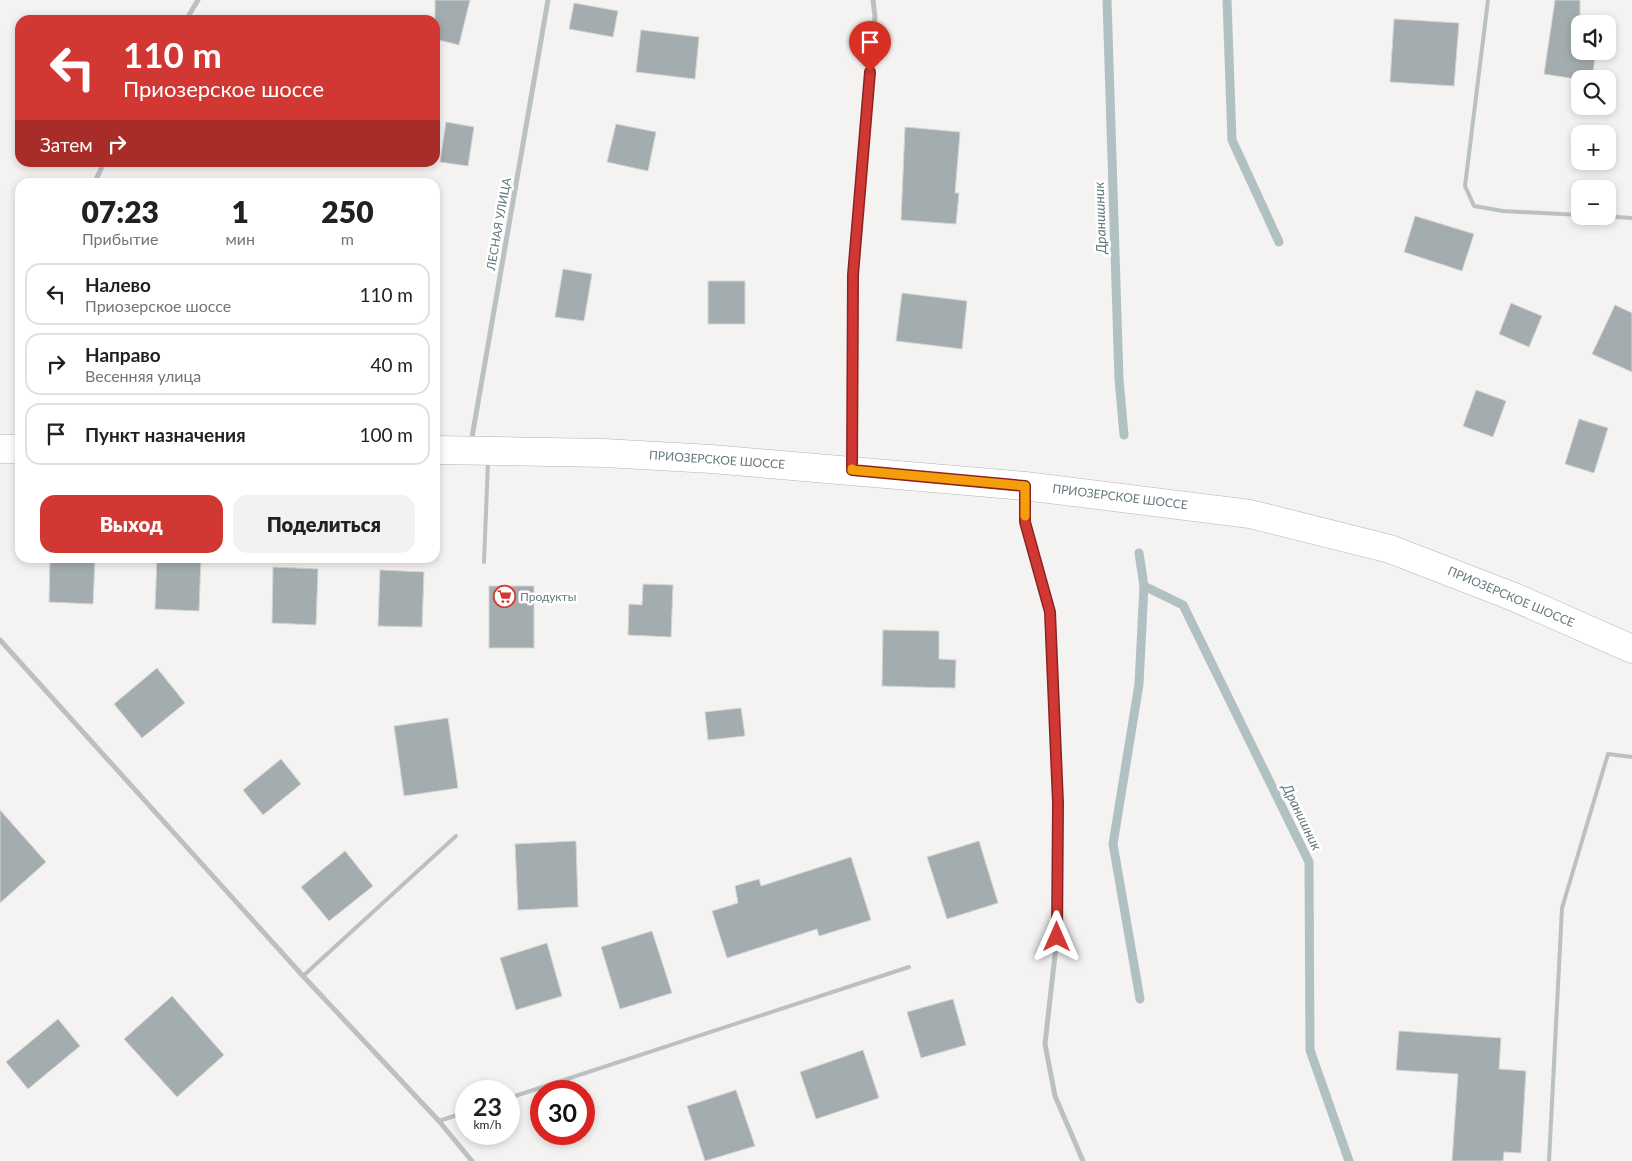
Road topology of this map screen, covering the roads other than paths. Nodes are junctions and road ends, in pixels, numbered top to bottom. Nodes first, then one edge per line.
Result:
1 (198, 0) edge
2 (548, 0) edge
3 (873, 0) edge
4 (1488, 0) edge
5 (189, 15) edge
6 (1571, 215) edge
7 (1616, 217) edge
8 (1632, 218) edge
9 (0, 449) edge
10 (15, 449) edge
11 (440, 450) edge
12 (479, 451) junction
13 (852, 470) junction
14 (1025, 486) junction
15 (484, 562) dead end
16 (0, 640) edge
17 (1632, 650) edge
18 (1632, 757) edge
19 (456, 836) dead end
20 (909, 967) dead end
21 (303, 976) junction
22 (520, 1094) edge
23 (455, 1115) edge
24 (439, 1120) junction
25 (472, 1161) edge
26 (1083, 1161) edge
27 (1549, 1161) edge

1 - 5 street
2 - 12 street, ЛЕСНАЯ УЛИЦА
3 - 13 street
4 - 6 lane
7 - 8 lane
9 - 10 main road
11 - 12 main road, ПРИОЗЕРСКОЕ ШОССЕ
12 - 13 main road, ПРИОЗЕРСКОЕ ШОССЕ
12 - 15 lane
13 - 14 main road, ПРИОЗЕРСКОЕ ШОССЕ
14 - 17 main road, ПРИОЗЕРСКОЕ ШОССЕ
14 - 26 street
16 - 21 street
18 - 27 lane
19 - 21 lane
20 - 22 lane
21 - 24 street
23 - 24 lane
24 - 25 street

